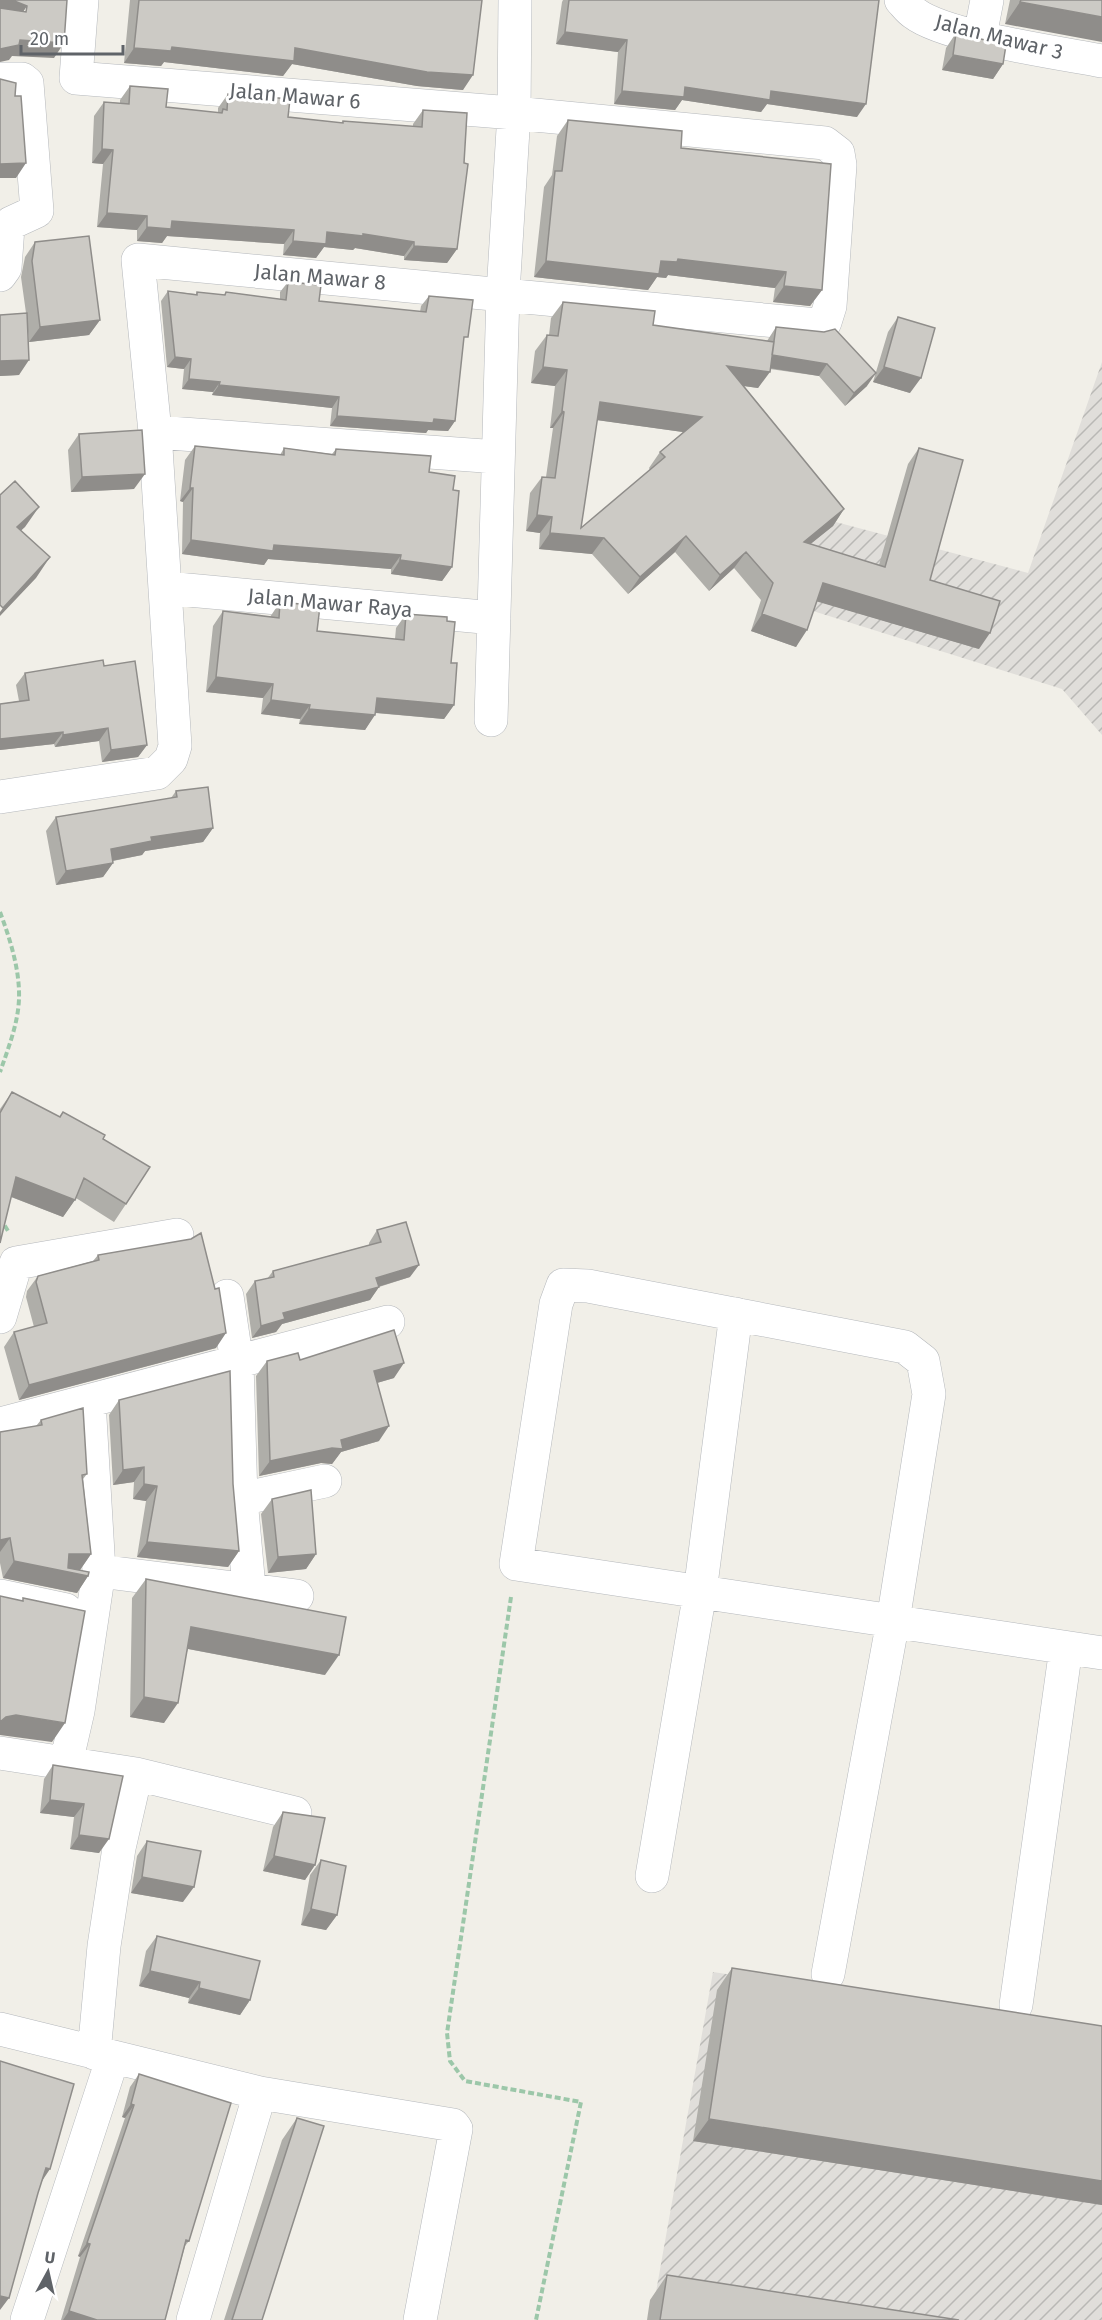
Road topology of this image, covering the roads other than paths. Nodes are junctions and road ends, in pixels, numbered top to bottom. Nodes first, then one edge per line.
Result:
1 (82, 0) edge
2 (515, 0) edge
3 (901, 0) edge
4 (987, 0) edge
5 (980, 36) junction
6 (1102, 61) edge
7 (0, 78) edge
8 (514, 113) junction
9 (0, 275) edge
10 (503, 293) junction
11 (155, 432) junction
12 (498, 457) junction
13 (166, 588) junction
14 (494, 618) junction
15 (491, 720) dead end
16 (0, 797) edge
17 (177, 1235) dead end
18 (227, 1296) dead end
19 (736, 1314) junction
20 (0, 1317) edge
21 (388, 1322) dead end
22 (237, 1363) junction
23 (89, 1401) junction
24 (0, 1424) edge
25 (326, 1481) dead end
26 (241, 1498) junction
27 (99, 1571) junction
28 (249, 1588) junction
29 (700, 1592) junction
30 (0, 1596) edge
31 (297, 1596) dead end
32 (93, 1616) junction
33 (893, 1621) junction
34 (1066, 1648) junction
35 (1102, 1653) edge
36 (0, 1754) edge
37 (66, 1763) junction
38 (136, 1774) junction
39 (295, 1813) edge
40 (652, 1876) dead end
41 (828, 1974) dead end
42 (1016, 2005) dead end
43 (0, 2029) edge
44 (104, 2055) junction
45 (260, 2093) junction
46 (27, 2320) edge
47 (193, 2320) edge
48 (420, 2320) edge

1 - 8 street, Jalan Mawar 6
2 - 8 street
3 - 5 street, Jalan Mawar 3
4 - 5 street
5 - 6 street, Jalan Mawar 3
7 - 9 street
8 - 10 street
8 - 10 street, Jalan Mawar 6
10 - 11 street, Jalan Mawar 8
10 - 12 street
11 - 12 street
11 - 13 street
12 - 14 street
13 - 14 street, Jalan Mawar Raya
13 - 16 street
14 - 15 street
17 - 20 street
18 - 22 street
19 - 29 street
19 - 29 street
19 - 33 street
21 - 22 street
22 - 23 street
22 - 26 street
23 - 24 street
23 - 27 street
25 - 26 street
26 - 28 street
27 - 28 street
27 - 32 street
28 - 31 street
29 - 33 street
29 - 40 street
30 - 32 street
32 - 37 street
33 - 34 street
33 - 41 street
34 - 35 street
34 - 42 street
36 - 37 street
37 - 38 street
38 - 39 street
38 - 44 street
43 - 44 street
44 - 45 street
44 - 46 street
45 - 47 street
45 - 48 street

